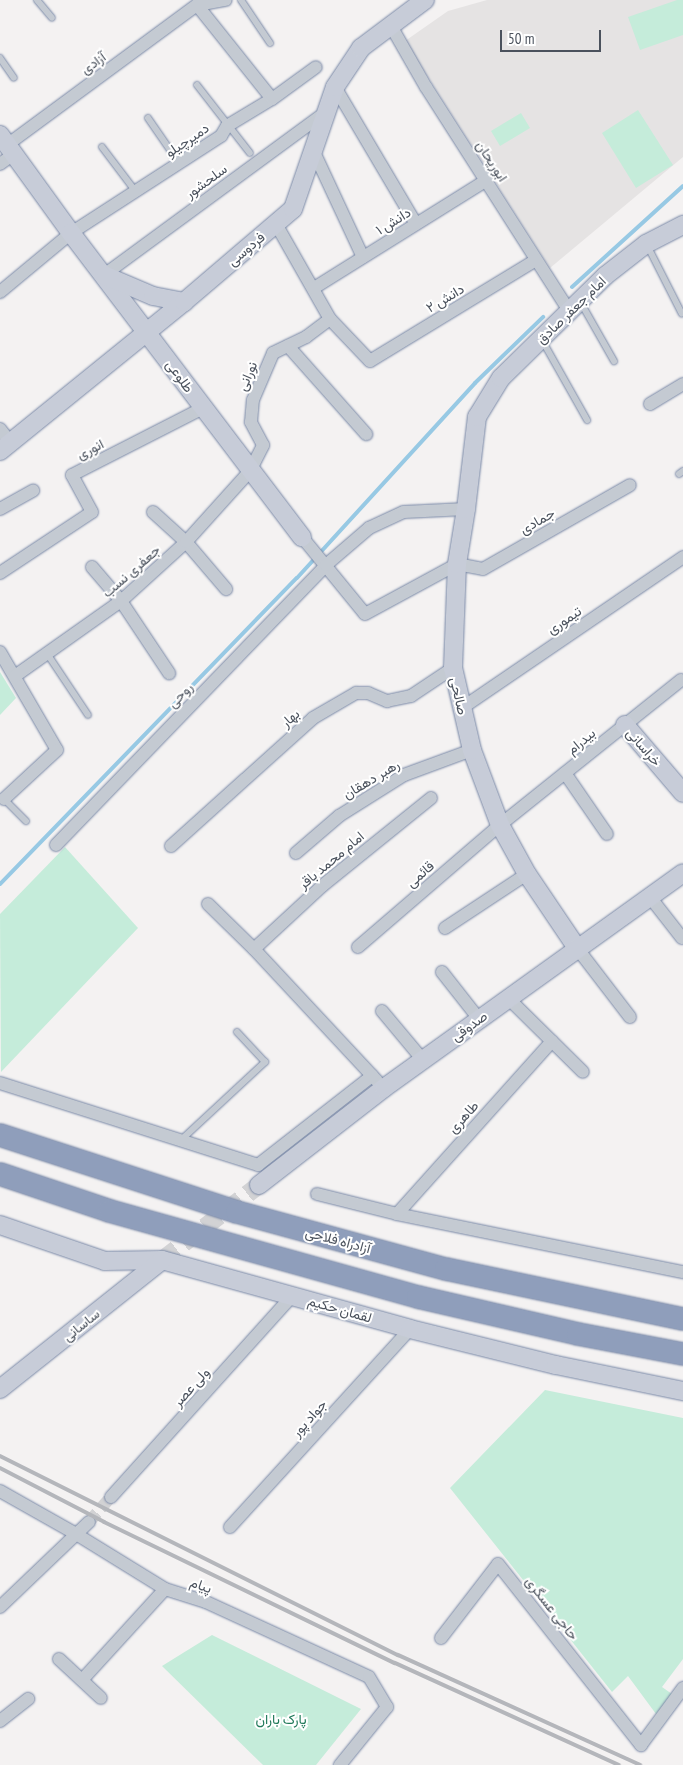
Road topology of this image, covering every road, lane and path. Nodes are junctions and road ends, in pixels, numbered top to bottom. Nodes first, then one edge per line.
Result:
1 (37, 0) edge
2 (226, 0) edge
3 (241, 0) edge
4 (425, 0) edge
5 (197, 5) junction
6 (52, 18) dead end
7 (391, 26) junction
8 (270, 43) dead end
9 (0, 58) edge
10 (316, 67) dead end
11 (14, 78) dead end
12 (197, 86) dead end
13 (335, 87) junction
14 (272, 99) junction
15 (327, 111) junction
16 (148, 118) dead end
17 (227, 126) junction
18 (102, 148) dead end
19 (5, 149) edge
20 (314, 150) junction
21 (250, 153) dead end
22 (179, 163) junction
23 (487, 180) junction
24 (136, 192) junction
25 (276, 224) junction
26 (416, 224) junction
27 (683, 224) edge
28 (71, 234) junction
29 (646, 244) junction
30 (363, 257) junction
31 (536, 260) junction
32 (104, 275) junction
33 (314, 288) junction
34 (0, 292) edge
35 (184, 302) junction
36 (575, 307) junction
37 (682, 314) dead end
38 (330, 319) junction
39 (148, 332) junction
40 (542, 339) junction
41 (288, 346) junction
42 (614, 361) dead end
43 (683, 384) edge
44 (650, 404) dead end
45 (203, 408) junction
46 (478, 417) joint
47 (587, 420) dead end
48 (366, 434) dead end
49 (3, 441) edge
50 (250, 471) junction
51 (630, 485) dead end
52 (33, 491) dead end
53 (0, 509) edge
54 (466, 509) junction
55 (153, 512) dead end
56 (302, 537) joint
57 (186, 542) junction
58 (683, 557) edge
59 (457, 564) junction
60 (326, 565) junction
61 (92, 567) dead end
62 (0, 573) edge
63 (226, 589) dead end
64 (121, 601) junction
65 (0, 652) edge
66 (48, 655) junction
67 (453, 668) junction
68 (169, 672) dead end
69 (15, 676) junction
70 (681, 680) dead end
71 (462, 708) junction
72 (88, 716) dead end
73 (625, 725) junction
74 (472, 750) junction
75 (565, 773) junction
76 (683, 793) edge
77 (2, 797) edge
78 (431, 798) dead end
79 (26, 821) dead end
80 (500, 825) junction
81 (607, 834) dead end
82 (56, 845) dead end
83 (171, 846) dead end
84 (296, 853) dead end
85 (683, 873) edge
86 (527, 874) junction
87 (650, 897) junction
88 (208, 904) dead end
89 (445, 928) dead end
90 (682, 938) edge
91 (358, 947) dead end
92 (577, 948) junction
93 (254, 949) junction
94 (442, 972) dead end
95 (508, 998) junction
96 (382, 1011) dead end
97 (630, 1017) dead end
98 (479, 1020) junction
99 (237, 1032) dead end
100 (552, 1041) junction
101 (423, 1060) junction
102 (583, 1072) dead end
103 (0, 1082) edge
104 (378, 1082) junction
105 (0, 1135) edge
106 (180, 1140) junction
107 (0, 1174) edge
108 (259, 1185) tunnel mouth
109 (317, 1194) dead end
110 (397, 1214) junction
111 (0, 1225) edge
112 (162, 1260) junction
113 (683, 1272) edge
114 (293, 1295) junction
115 (683, 1319) edge
116 (410, 1329) junction
117 (683, 1354) edge
118 (0, 1389) edge
119 (683, 1391) edge
120 (0, 1491) edge
121 (111, 1497) tunnel mouth
122 (89, 1522) tunnel mouth
123 (230, 1527) dead end
124 (76, 1534) junction
125 (165, 1589) junction
126 (0, 1606) edge
127 (441, 1638) dead end
128 (59, 1659) dead end
129 (82, 1680) junction
130 (683, 1688) edge
131 (102, 1698) dead end
132 (28, 1699) dead end
133 (0, 1720) edge
134 (340, 1765) edge

1 - 6 lane
2 - 5 street
3 - 8 lane
4 - 7 street, فردوسی
5 - 14 street
5 - 19 street, آزادی
7 - 13 street, فردوسی
7 - 23 street, ابوریحان
9 - 11 lane
10 - 14 street, دمیرچیلو
12 - 17 lane
13 - 15 street, فردوسی
13 - 26 street
14 - 17 street, دمیرچیلو
15 - 20 street, فردوسی
15 - 32 street, سلحشور
16 - 22 lane
17 - 21 lane
17 - 22 street, دمیرچیلو
18 - 24 lane
19 - 28 street, طلوعی
20 - 25 street, فردوسی
20 - 30 street
22 - 24 street, دمیرچیلو
23 - 26 street, دانش ۱
23 - 31 street, ابوریحان
24 - 28 street, دمیرچیلو
25 - 33 street
25 - 35 street, فردوسی
26 - 30 street, دانش ۱
27 - 29 street, امام جعفر صادق
28 - 32 street, طلوعی
28 - 34 street, دمیرچیلو
29 - 36 street, امام جعفر صادق
29 - 37 lane
30 - 33 street, دانش ۱
31 - 36 street, ابوریحان
31 - 38 street, دانش ۲
32 - 35 street
32 - 39 street, طلوعی
33 - 38 street
35 - 39 street, فردوسی
36 - 40 street, امام جعفر صادق
36 - 42 lane
38 - 41 street, نورانی
39 - 45 street, طلوعی
39 - 49 street, فردوسی
40 - 46 street, امام جعفر صادق
40 - 47 lane
41 - 48 street
41 - 50 street, نورانی
43 - 44 street
45 - 50 street, طلوعی
45 - 62 street, انوری
46 - 54 street, صالحی
50 - 56 street, طلوعی
50 - 57 street, جعفری نسب
51 - 59 street, جمادی
52 - 53 street
54 - 59 street, صالحی
54 - 60 street, روحی
55 - 57 street
56 - 60 street, طلوعی
57 - 63 street
57 - 64 street, جعفری نسب
58 - 71 street, تیموری
59 - 60 street, طلوعی
59 - 67 street, صالحی
60 - 82 street, روحی
61 - 64 street
64 - 66 street, جعفری نسب
64 - 68 street
65 - 69 street
66 - 69 street, جعفری نسب
66 - 72 lane
67 - 71 street, صالحی
67 - 83 street, بهار
69 - 77 street
70 - 73 street, بیدرام
71 - 74 street, صالحی
73 - 75 street, بیدرام
73 - 76 street, خراسانی
74 - 80 street, صالحی
74 - 84 street, رهبر دهقان
75 - 80 street, بیدرام
75 - 81 street
77 - 79 lane
78 - 93 street, امام محمد باقر
80 - 86 street, صالحی
80 - 91 street, قائمی
85 - 87 street, صدوقی
86 - 89 street
86 - 92 street, صالحی
87 - 90 street
87 - 92 street, صدوقی
88 - 93 street
92 - 95 street, صدوقی
92 - 97 street
93 - 104 street
94 - 98 street
95 - 98 street, صدوقی
95 - 100 street
96 - 101 street
98 - 101 street, صدوقی
99 - 106 lane
100 - 102 street
100 - 110 street, طاهری
101 - 104 street, صدوقی
103 - 106 street
104 - 106 street
104 - 108 street, صدوقی
105 - 115 highway, آزادراه فلاحی
107 - 117 highway
109 - 110 street
110 - 113 street
111 - 112 street, لقمان حکیم
112 - 114 street, لقمان حکیم
112 - 118 street, ساسانی
114 - 116 street, لقمان حکیم
114 - 121 street, ولی عصر
116 - 119 street, لقمان حکیم
116 - 123 street, جواد پور
120 - 124 street, پیام
122 - 124 street
124 - 125 street, پیام
124 - 126 street
125 - 129 street
125 - 134 street, پیام
127 - 130 street, حاجی عسگری
128 - 129 street
129 - 131 street
132 - 133 street

